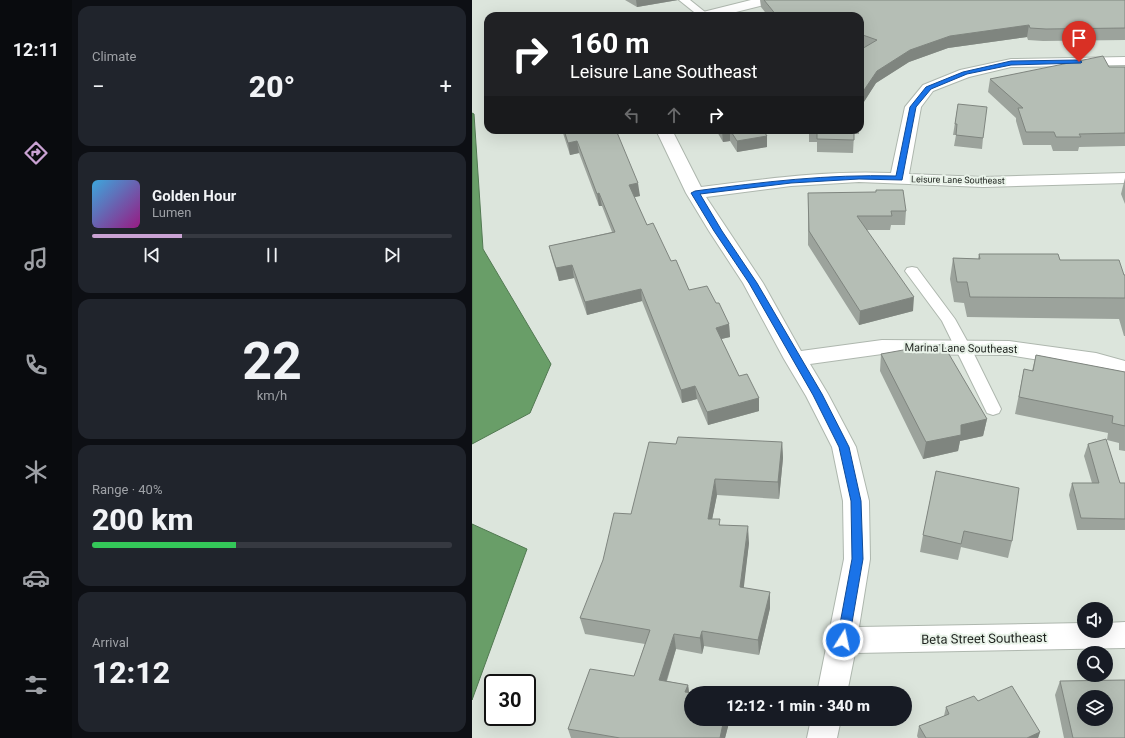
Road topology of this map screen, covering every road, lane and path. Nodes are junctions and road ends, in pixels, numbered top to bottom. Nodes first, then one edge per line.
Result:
1 (684, 0) edge
2 (767, 0) edge
3 (699, 12) edge
4 (720, 12) edge
5 (1125, 61) edge
6 (666, 134) edge
7 (1125, 178) edge
8 (899, 179) junction
9 (695, 193) junction
10 (912, 272) dead end
11 (964, 348) junction
12 (795, 359) junction
13 (1125, 369) edge
14 (993, 409) dead end
15 (1125, 635) edge
16 (843, 640) junction
17 (833, 686) edge
18 (825, 726) edge
19 (822, 738) edge

1 - 3 lane
2 - 4 street
5 - 8 street
6 - 9 street
7 - 8 street, Leisure Lane Southeast
8 - 9 street, Leisure Lane Southeast
9 - 12 street
10 - 11 lane
11 - 12 street, Marina Lane Southeast
11 - 13 street, Marina Lane Southeast
11 - 14 lane
12 - 16 street
15 - 16 street, Beta Street Southeast
16 - 17 street
18 - 19 street

